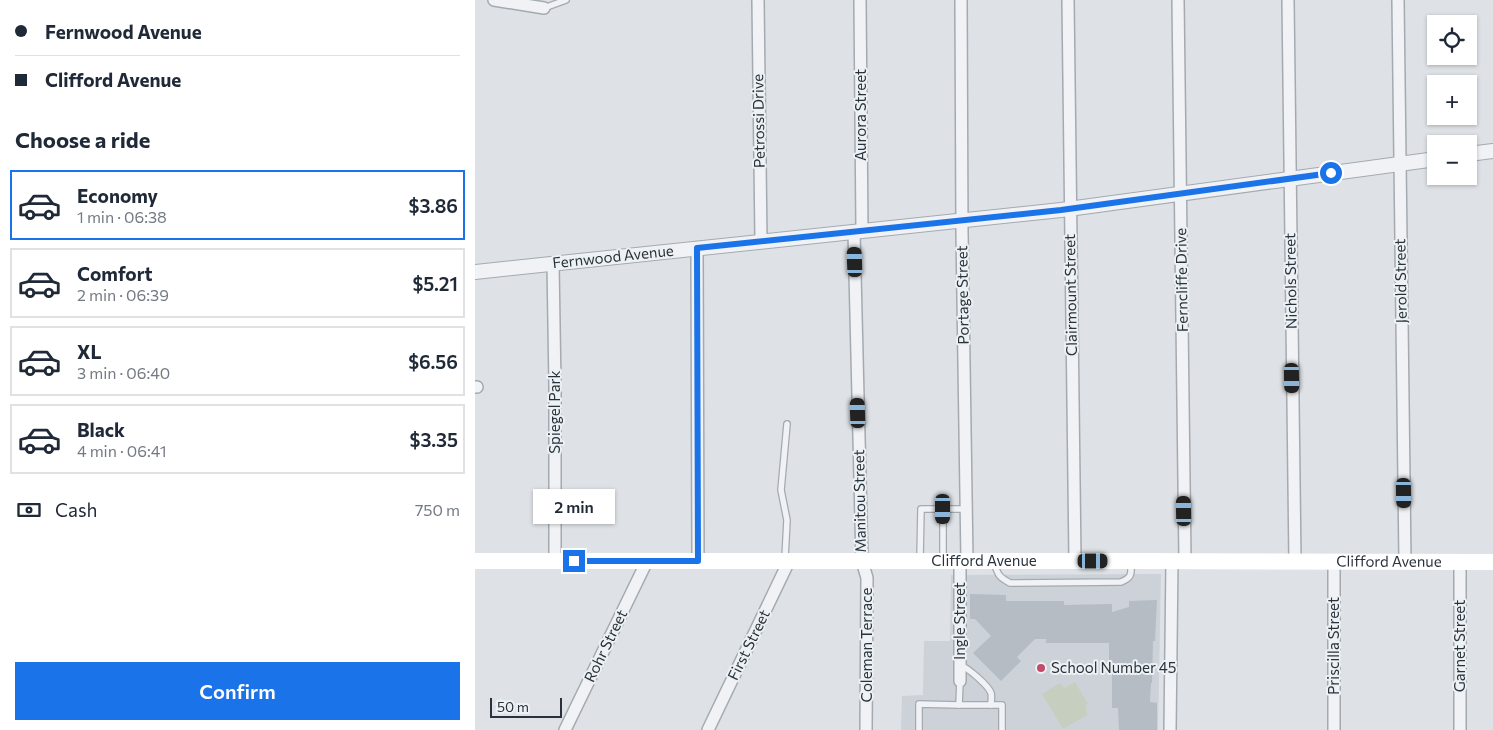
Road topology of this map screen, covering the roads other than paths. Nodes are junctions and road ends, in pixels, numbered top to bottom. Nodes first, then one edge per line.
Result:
1 (495, 0) edge
2 (566, 0) edge
3 (758, 0) edge
4 (860, 0) edge
5 (961, 0) edge
6 (1068, 0) edge
7 (1178, 0) edge
8 (1288, 0) edge
9 (1398, 0) edge
10 (544, 8) joint
11 (1493, 151) edge
12 (1477, 153) edge
13 (1427, 160) edge
14 (1400, 164) junction
15 (1290, 179) junction
16 (1181, 193) junction
17 (1070, 209) junction
18 (963, 220) junction
19 (858, 231) junction
20 (761, 241) junction
21 (697, 248) junction
22 (553, 263) junction
23 (475, 272) edge
24 (787, 424) dead end
25 (943, 509) junction
26 (967, 509) junction
27 (787, 560) junction
28 (862, 560) junction
29 (475, 561) edge
30 (555, 561) junction
31 (647, 561) junction
32 (698, 561) junction
33 (920, 561) junction
34 (943, 561) junction
35 (964, 561) junction
36 (994, 561) junction
37 (1075, 561) junction
38 (1131, 561) junction
39 (1178, 561) junction
40 (1295, 562) junction
41 (1334, 562) junction
42 (1405, 562) junction
43 (1460, 562) junction
44 (1493, 562) edge
45 (960, 664) junction
46 (960, 681) joint
47 (959, 705) junction
48 (991, 705) junction
49 (565, 730) edge
50 (708, 730) edge
51 (867, 730) edge
52 (919, 730) edge
53 (1001, 730) edge
54 (1170, 730) edge
55 (1334, 730) edge
56 (1460, 730) edge

1 - 10 street
2 - 10 lane
3 - 20 street, Petrossi Drive
4 - 19 street, Aurora Street
5 - 18 street, Portage Street
6 - 17 street, Clairmount Street
7 - 16 street, Ferncliffe Drive
8 - 15 street, Nichols Street
9 - 14 street, Jerold Street
11 - 12 street
13 - 14 street, Fernwood Avenue
14 - 15 street, Fernwood Avenue
14 - 42 street, Jerold Street
15 - 16 street, Fernwood Avenue
15 - 40 street, Nichols Street
16 - 17 street, Fernwood Avenue
16 - 39 street, Ferncliffe Drive
17 - 18 street, Fernwood Avenue
17 - 37 street, Clairmount Street
18 - 19 street, Fernwood Avenue
18 - 26 street, Portage Street
19 - 20 street, Fernwood Avenue
19 - 28 street, Manitou Street
20 - 21 street, Fernwood Avenue
21 - 22 street, Fernwood Avenue
21 - 32 street
22 - 23 street, Fernwood Avenue
22 - 30 street, Spiegel Park
24 - 27 lane
25 - 26 lane
25 - 33 lane
25 - 34 lane
26 - 35 street, Portage Street
27 - 28 main road, Clifford Avenue
27 - 32 main road, Clifford Avenue
27 - 50 street, First Street
28 - 33 main road, Clifford Avenue
28 - 51 street, Coleman Terrace
29 - 30 main road, Clifford Avenue
30 - 31 main road, Clifford Avenue
31 - 32 main road, Clifford Avenue
31 - 49 street, Rohr Street
33 - 34 main road, Clifford Avenue
34 - 35 main road, Clifford Avenue
35 - 36 main road, Clifford Avenue
35 - 45 street, Ingle Street
36 - 37 main road, Clifford Avenue
36 - 38 lane
37 - 38 main road, Clifford Avenue
38 - 39 main road, Clifford Avenue
39 - 40 main road, Clifford Avenue
39 - 54 street, Ferncliffe Drive
40 - 41 main road, Clifford Avenue
41 - 42 main road, Clifford Avenue
41 - 55 street, Priscilla Street
42 - 43 main road, Clifford Avenue
43 - 44 main road, Clifford Avenue
43 - 56 street, Garnet Street
45 - 46 street, Ingle Street
45 - 48 lane
46 - 47 lane
47 - 48 lane
47 - 52 lane
48 - 53 lane

